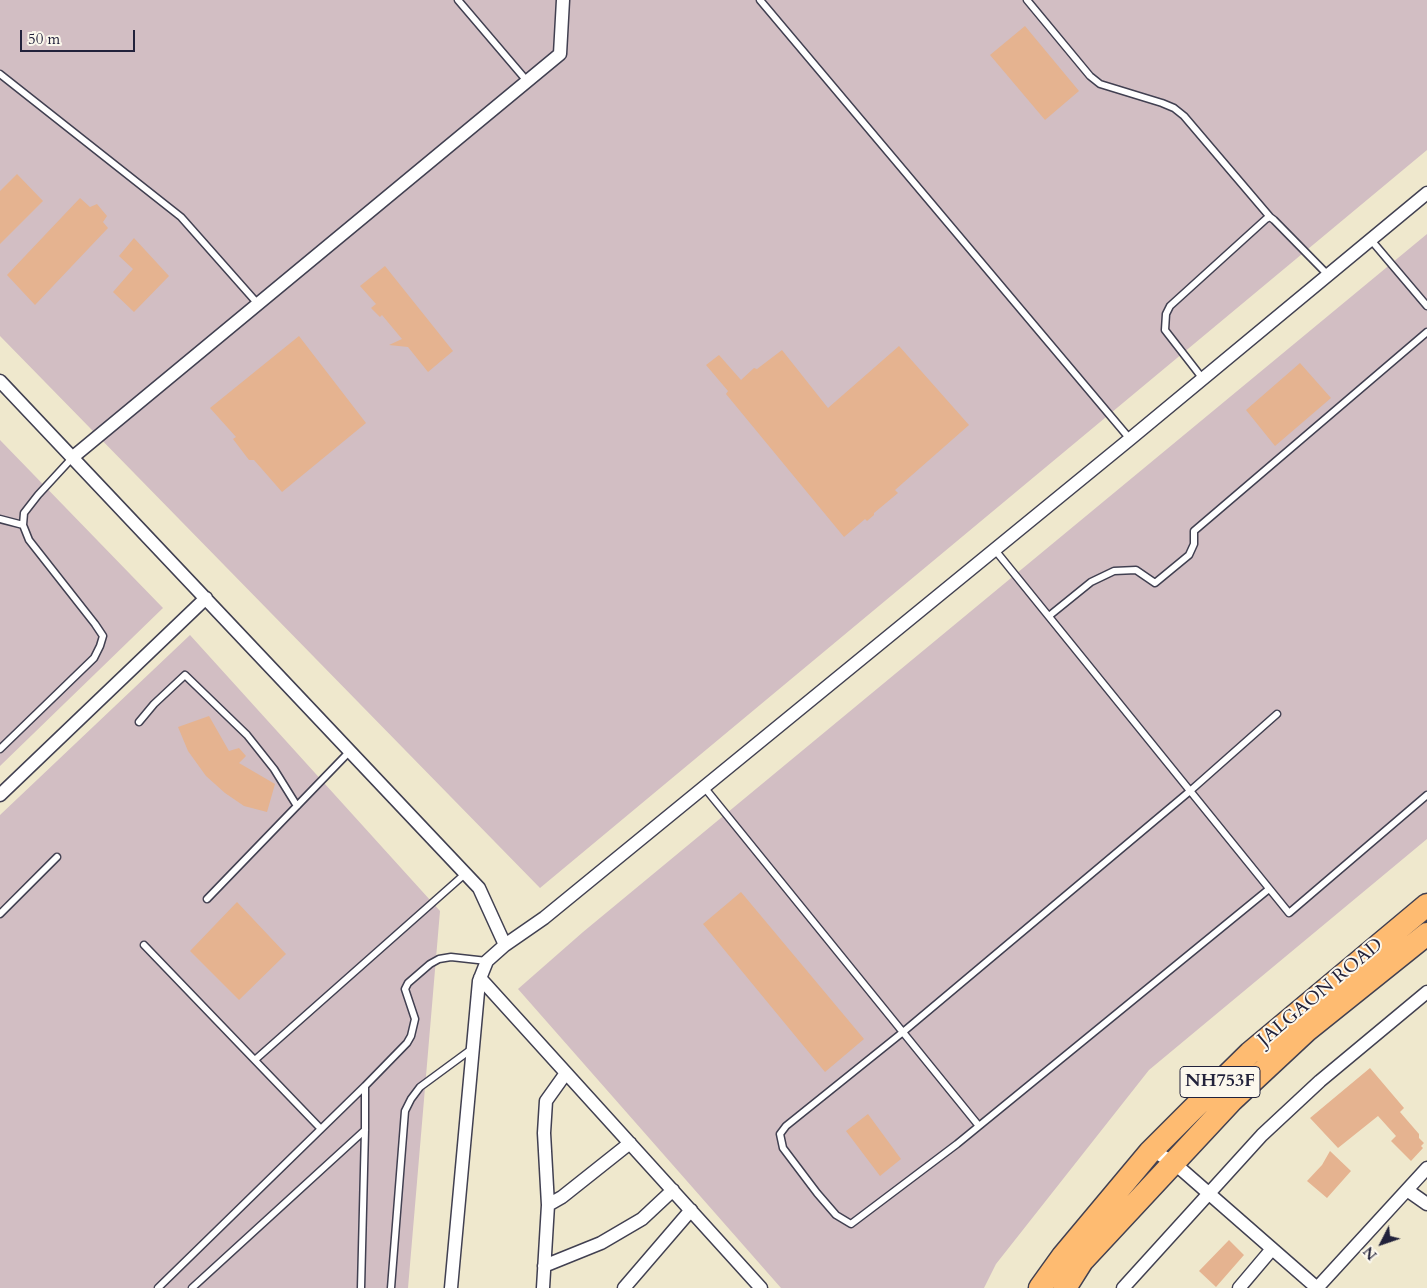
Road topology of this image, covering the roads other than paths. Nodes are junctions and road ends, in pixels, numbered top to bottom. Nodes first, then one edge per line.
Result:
1 (458, 0) edge
2 (563, 0) edge
3 (760, 0) edge
4 (1027, 0) edge
5 (0, 74) edge
6 (527, 81) junction
7 (1427, 193) edge
8 (1270, 217) junction
9 (1371, 240) junction
10 (1328, 275) junction
11 (258, 304) junction
12 (1427, 306) edge
13 (1427, 332) edge
14 (1203, 379) junction
15 (0, 381) edge
16 (1130, 439) junction
17 (73, 456) junction
18 (0, 519) edge
19 (23, 525) junction
20 (995, 550) junction
21 (206, 598) junction
22 (1049, 616) junction
23 (1277, 714) dead end
24 (139, 722) dead end
25 (0, 749) edge
26 (350, 751) junction
27 (704, 787) junction
28 (1190, 791) junction
29 (0, 795) edge
30 (1427, 795) edge
31 (297, 806) junction
32 (57, 857) dead end
33 (466, 873) junction
34 (1269, 889) junction
35 (207, 898) dead end
36 (1427, 905) edge
37 (0, 914) edge
38 (1427, 934) edge
39 (144, 945) dead end
40 (505, 945) junction
41 (486, 961) junction
42 (480, 978) junction
43 (1427, 992) edge
44 (903, 1032) junction
45 (473, 1048) junction
46 (256, 1059) junction
47 (566, 1072) junction
48 (365, 1086) junction
49 (979, 1126) junction
50 (321, 1129) junction
51 (365, 1130) junction
52 (630, 1143) junction
53 (1152, 1150) junction
54 (1174, 1163) junction
55 (1427, 1168) edge
56 (673, 1190) junction
57 (1407, 1190) junction
58 (1207, 1194) junction
59 (1427, 1204) edge
60 (548, 1205) junction
61 (691, 1210) junction
62 (1272, 1249) junction
63 (544, 1266) junction
64 (1310, 1286) edge
65 (158, 1288) edge
66 (192, 1288) edge
67 (360, 1288) edge
68 (391, 1288) edge
69 (451, 1288) edge
70 (543, 1288) edge
71 (624, 1288) edge
72 (761, 1288) edge
73 (1040, 1288) edge
74 (1065, 1288) edge
75 (1123, 1288) edge
76 (1239, 1288) edge

1 - 6 lane
2 - 6 street
3 - 16 lane
4 - 8 lane
5 - 11 lane
6 - 11 street
7 - 9 street
8 - 10 lane
8 - 14 lane
9 - 10 street
9 - 12 lane
10 - 14 street
11 - 17 street
13 - 22 lane
14 - 16 street
15 - 17 street
16 - 20 street
17 - 19 lane
17 - 21 street
18 - 19 lane
19 - 25 lane
20 - 22 lane
20 - 27 street
21 - 26 street
21 - 29 street
22 - 28 lane
23 - 28 lane
24 - 31 lane
26 - 31 lane
26 - 33 street
27 - 40 street
27 - 44 lane
28 - 34 lane
28 - 44 lane
30 - 34 lane
31 - 35 lane
32 - 37 lane
33 - 40 street
33 - 46 lane
34 - 49 lane
36 - 53 highway, JALGAON ROAD / NH753F
38 - 54 highway, JALGAON ROAD / NH753F
39 - 46 lane
40 - 41 street
41 - 42 street
41 - 48 lane
42 - 45 street
42 - 47 street
43 - 58 street
44 - 49 lane
44 - 49 lane
45 - 68 lane
45 - 69 street
46 - 50 lane
47 - 52 street
47 - 60 street
48 - 50 lane
48 - 51 lane
50 - 65 lane
51 - 66 lane
51 - 67 lane
52 - 56 street
52 - 60 street
53 - 54 street
53 - 73 highway, JALGAON ROAD / NH753F
54 - 58 street
54 - 74 highway, JALGAON ROAD / NH753F
55 - 57 street
56 - 61 street
56 - 63 street
57 - 59 street
57 - 64 street
58 - 62 street
58 - 75 street
60 - 63 street
61 - 71 street
61 - 72 street
62 - 64 street
62 - 76 street
63 - 70 street

